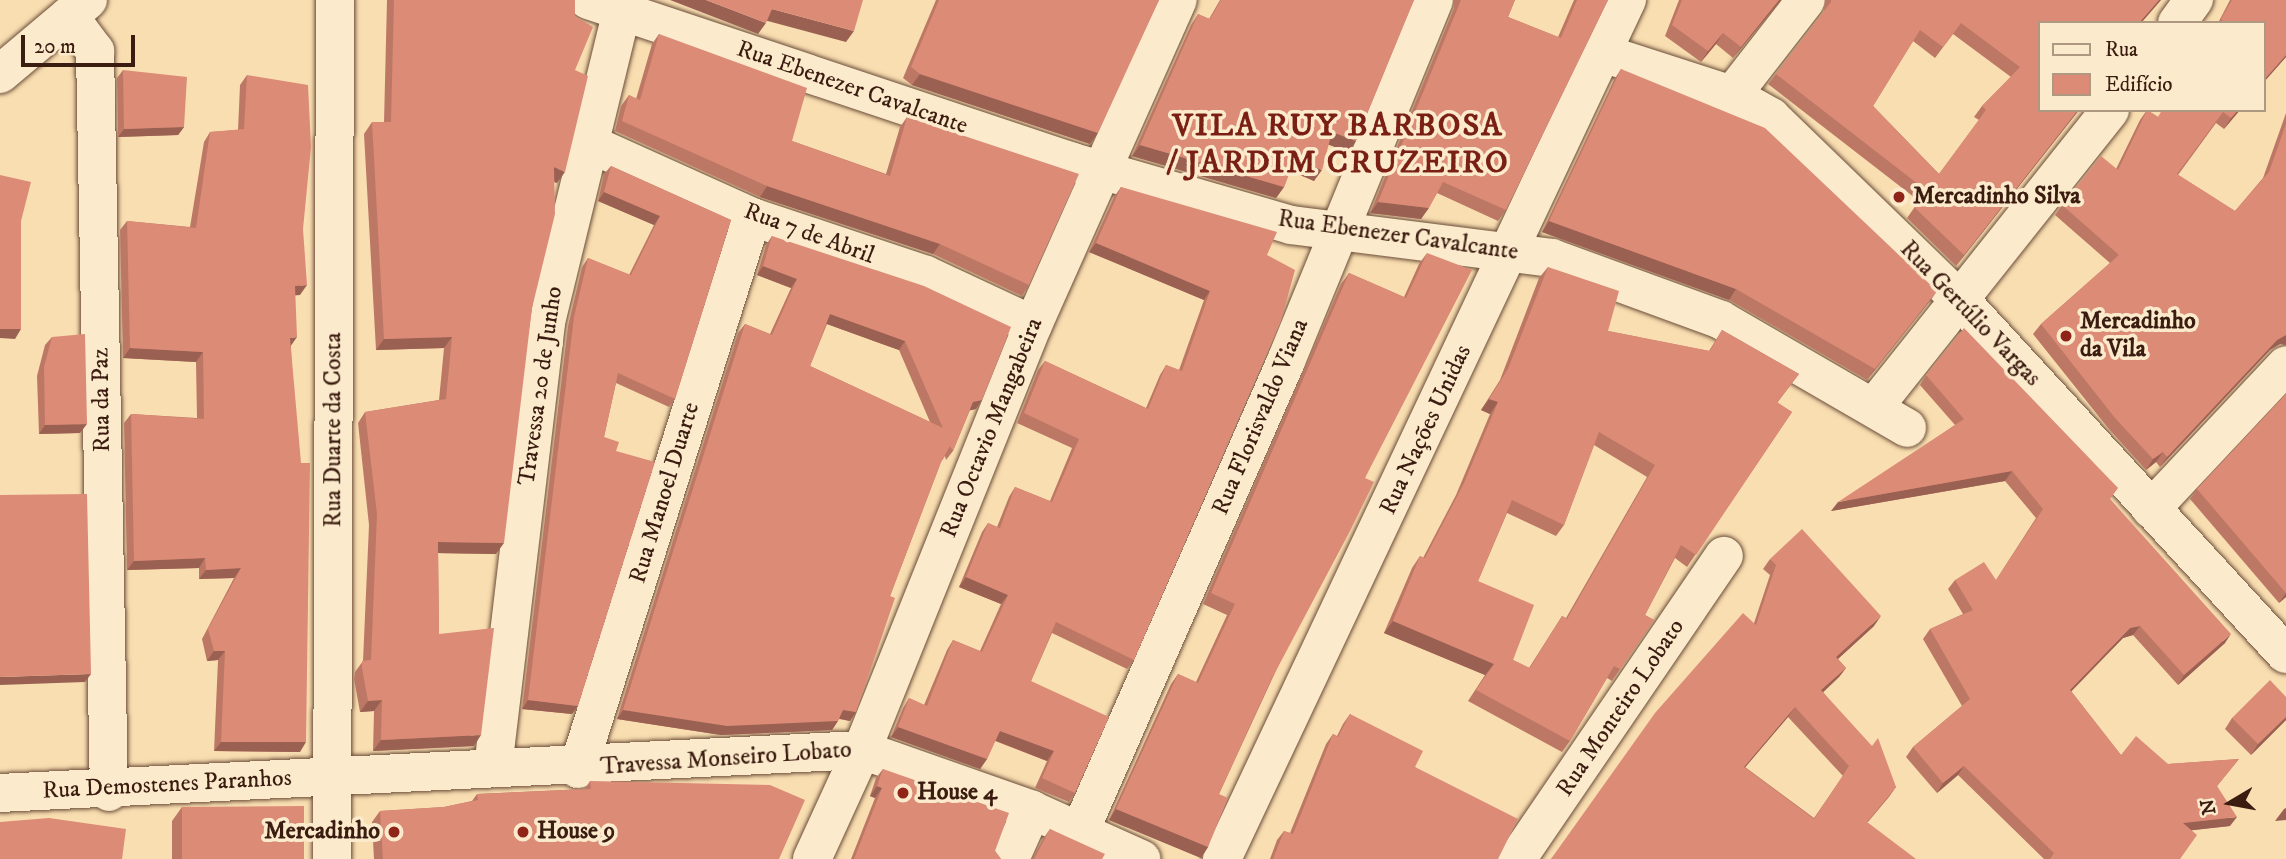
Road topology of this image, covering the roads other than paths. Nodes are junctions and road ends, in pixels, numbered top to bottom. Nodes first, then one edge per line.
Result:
1 (335, 0) edge
2 (1178, 0) edge
3 (1434, 0) edge
4 (1627, 0) edge
5 (1806, 0) edge
6 (2194, 0) edge
7 (605, 5) edge
8 (79, 8) edge
9 (2178, 21) edge
10 (1599, 51) junction
11 (0, 74) edge
12 (1732, 95) junction
13 (2108, 112) edge
14 (586, 142) junction
15 (1104, 171) junction
16 (752, 217) junction
17 (1339, 232) junction
18 (1511, 253) junction
19 (1962, 302) junction
20 (1034, 325) junction
21 (2286, 365) edge
22 (1874, 407) junction
23 (1907, 428) dead end
24 (2151, 509) junction
25 (1724, 556) dead end
26 (2286, 654) edge
27 (862, 750) junction
28 (493, 768) junction
29 (578, 769) junction
30 (333, 776) junction
31 (109, 792) junction
32 (0, 793) edge
33 (1032, 810) junction
34 (1080, 831) junction
35 (332, 859) edge
36 (812, 859) edge
37 (1010, 859) edge
38 (1141, 859) edge
39 (1222, 859) edge
40 (1517, 859) edge

1 - 30 street, Rua Duarte da Costa
2 - 15 street, Rua Octavio Mangabeira
3 - 17 street, Rua Florisvaldo Viana
4 - 10 street, Rua Nações Unidas
5 - 12 street
6 - 9 street
7 - 14 street, Travessa 20 de Junho
7 - 15 street, Rua Ebenezer Cavalcante
8 - 11 street
8 - 31 street, Rua da Paz
10 - 12 street, Rua Gertúlio Vargas
10 - 18 street, Rua Nações Unidas
12 - 19 street, Rua Gertúlio Vargas
13 - 19 street
14 - 16 street, Rua 7 de Abril
14 - 28 street, Travessa 20 de Junho
15 - 17 street, Rua Ebenezer Cavalcante
15 - 20 street, Rua Octavio Mangabeira
16 - 20 street, Rua 7 de Abril
16 - 29 street, Rua Manoel Duarte
17 - 18 street, Rua Ebenezer Cavalcante
17 - 34 street, Rua Florisvaldo Viana
18 - 22 street, Rua Ebenezer Cavalcante
18 - 39 street, Rua Nações Unidas
19 - 22 street
19 - 24 street, Rua Gertúlio Vargas
20 - 27 street, Rua Octavio Mangabeira
21 - 24 street
22 - 23 street, Rua Ebenezer Cavalcante
24 - 26 street, Rua Gertúlio Vargas
25 - 40 street, Rua Monteiro Lobato
27 - 29 street, Travessa Monseiro Lobato
27 - 33 street, Travessa Monseiro Lobato
27 - 36 street, Rua Octavio Mangabeira
28 - 29 street, Travessa Monseiro Lobato
28 - 30 street, Travessa Monseiro Lobato
30 - 31 street, Rua Demostenes Paranhos
30 - 35 street, Rua Duarte da Costa
31 - 32 street, Rua Demostenes Paranhos
33 - 34 street, Travessa Monseiro Lobato
33 - 37 street
34 - 38 street, Travessa Monseiro Lobato

